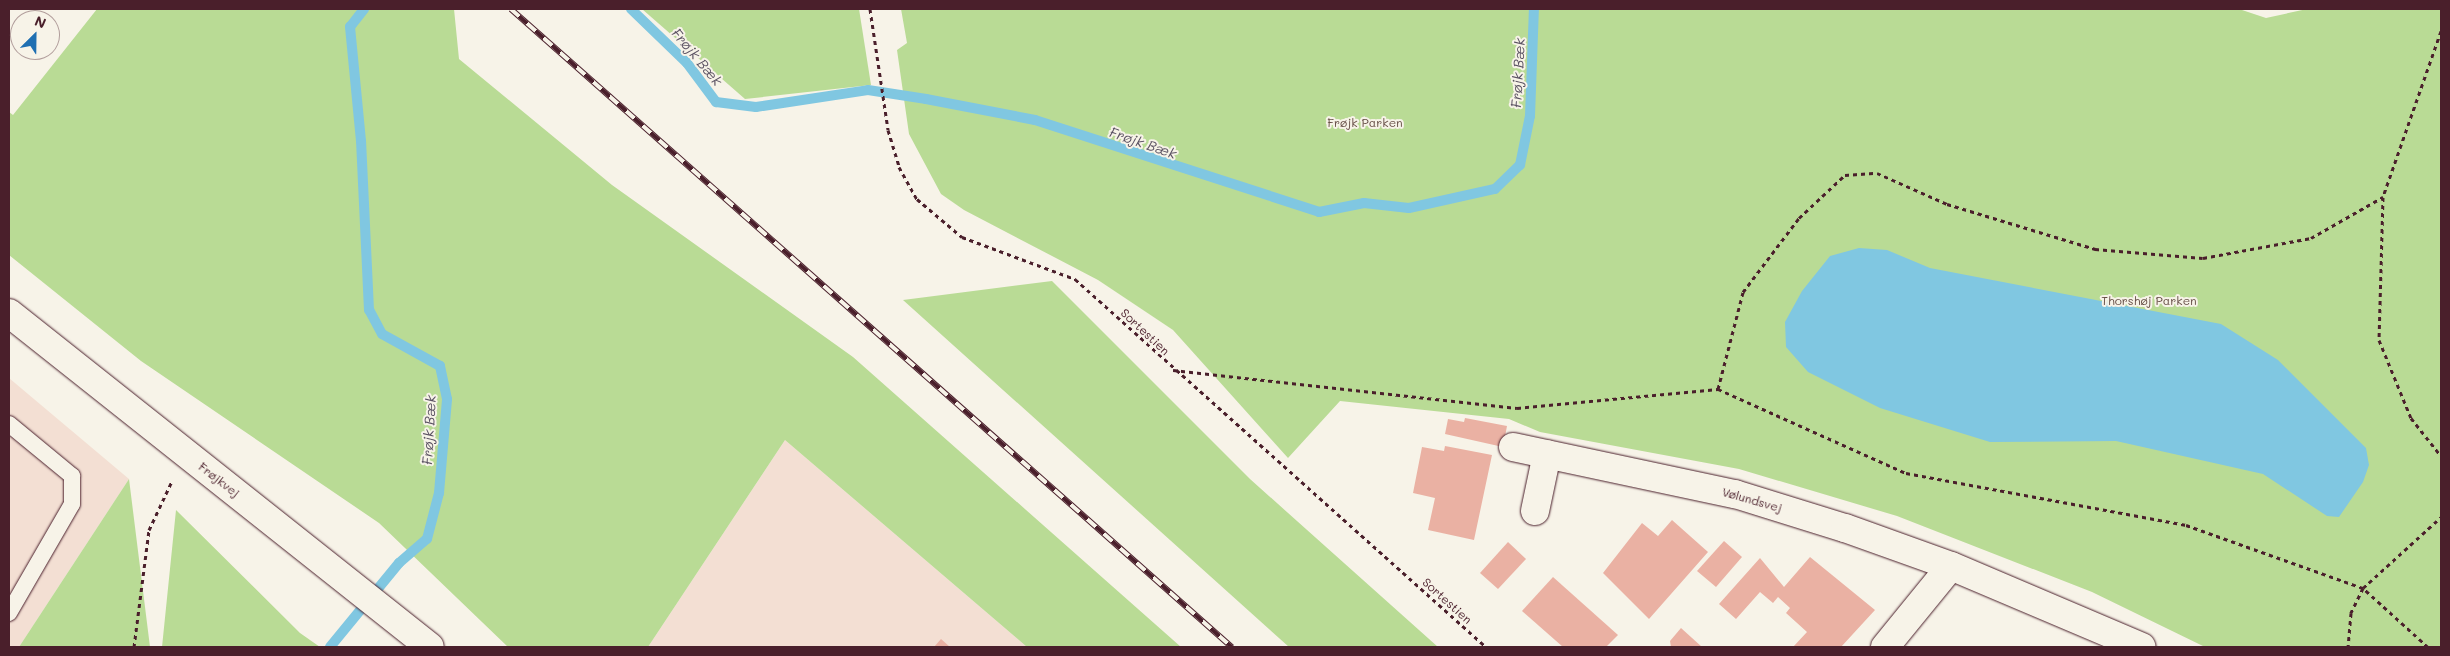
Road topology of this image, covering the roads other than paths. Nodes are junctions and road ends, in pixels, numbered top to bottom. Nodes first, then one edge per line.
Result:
1 (9, 313) edge
2 (9, 424) edge
3 (1514, 447) dead end
4 (1547, 454) junction
5 (1535, 511) dead end
6 (1951, 566) junction
7 (9, 613) edge
8 (430, 647) edge
9 (1885, 647) edge
10 (2142, 647) edge

1 - 8 street, Frøjkvej
2 - 7 lane
3 - 4 street, Vølundsvej
4 - 5 street
4 - 6 street, Vølundsvej
6 - 9 street
6 - 10 street, Vølundsvej

